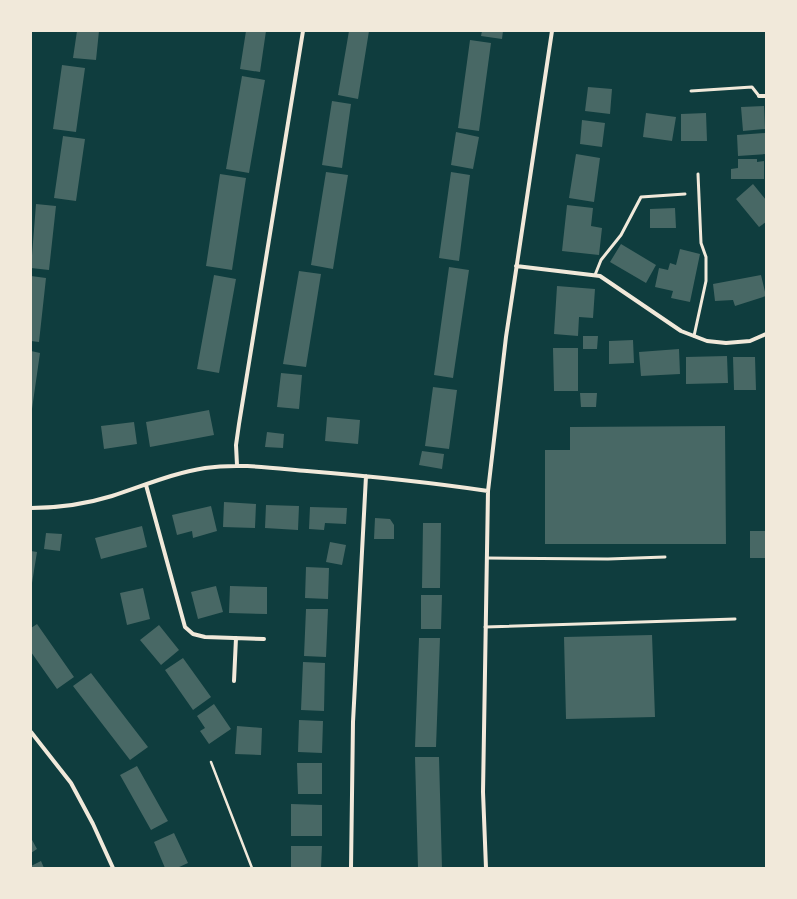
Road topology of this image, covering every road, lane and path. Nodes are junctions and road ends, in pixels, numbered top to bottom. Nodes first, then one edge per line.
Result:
1 (303, 31) edge
2 (552, 31) edge
3 (691, 91) dead end
4 (759, 96) joint
5 (766, 96) edge
6 (698, 174) dead end
7 (685, 194) dead end
8 (516, 266) junction
9 (595, 275) junction
10 (766, 334) edge
11 (694, 336) junction
12 (237, 465) junction
13 (366, 476) junction
14 (146, 485) junction
15 (488, 491) junction
16 (31, 508) edge
17 (665, 557) dead end
18 (487, 558) junction
19 (735, 619) dead end
20 (486, 627) junction
21 (236, 638) junction
22 (264, 639) dead end
23 (234, 681) dead end
24 (31, 732) edge
25 (211, 762) dead end
26 (113, 868) edge
27 (252, 868) edge
28 (350, 868) edge
29 (486, 868) edge

1 - 12 street
2 - 8 street
3 - 4 lane
4 - 5 street
6 - 11 lane
7 - 9 lane
8 - 9 street
8 - 15 street
9 - 11 street
10 - 11 street
12 - 13 street
12 - 14 street
13 - 15 street
13 - 28 street
14 - 16 street
14 - 21 street
15 - 18 street
17 - 18 lane
18 - 20 street
19 - 20 lane
20 - 29 street
21 - 22 street
21 - 23 street
24 - 26 street
25 - 27 path

